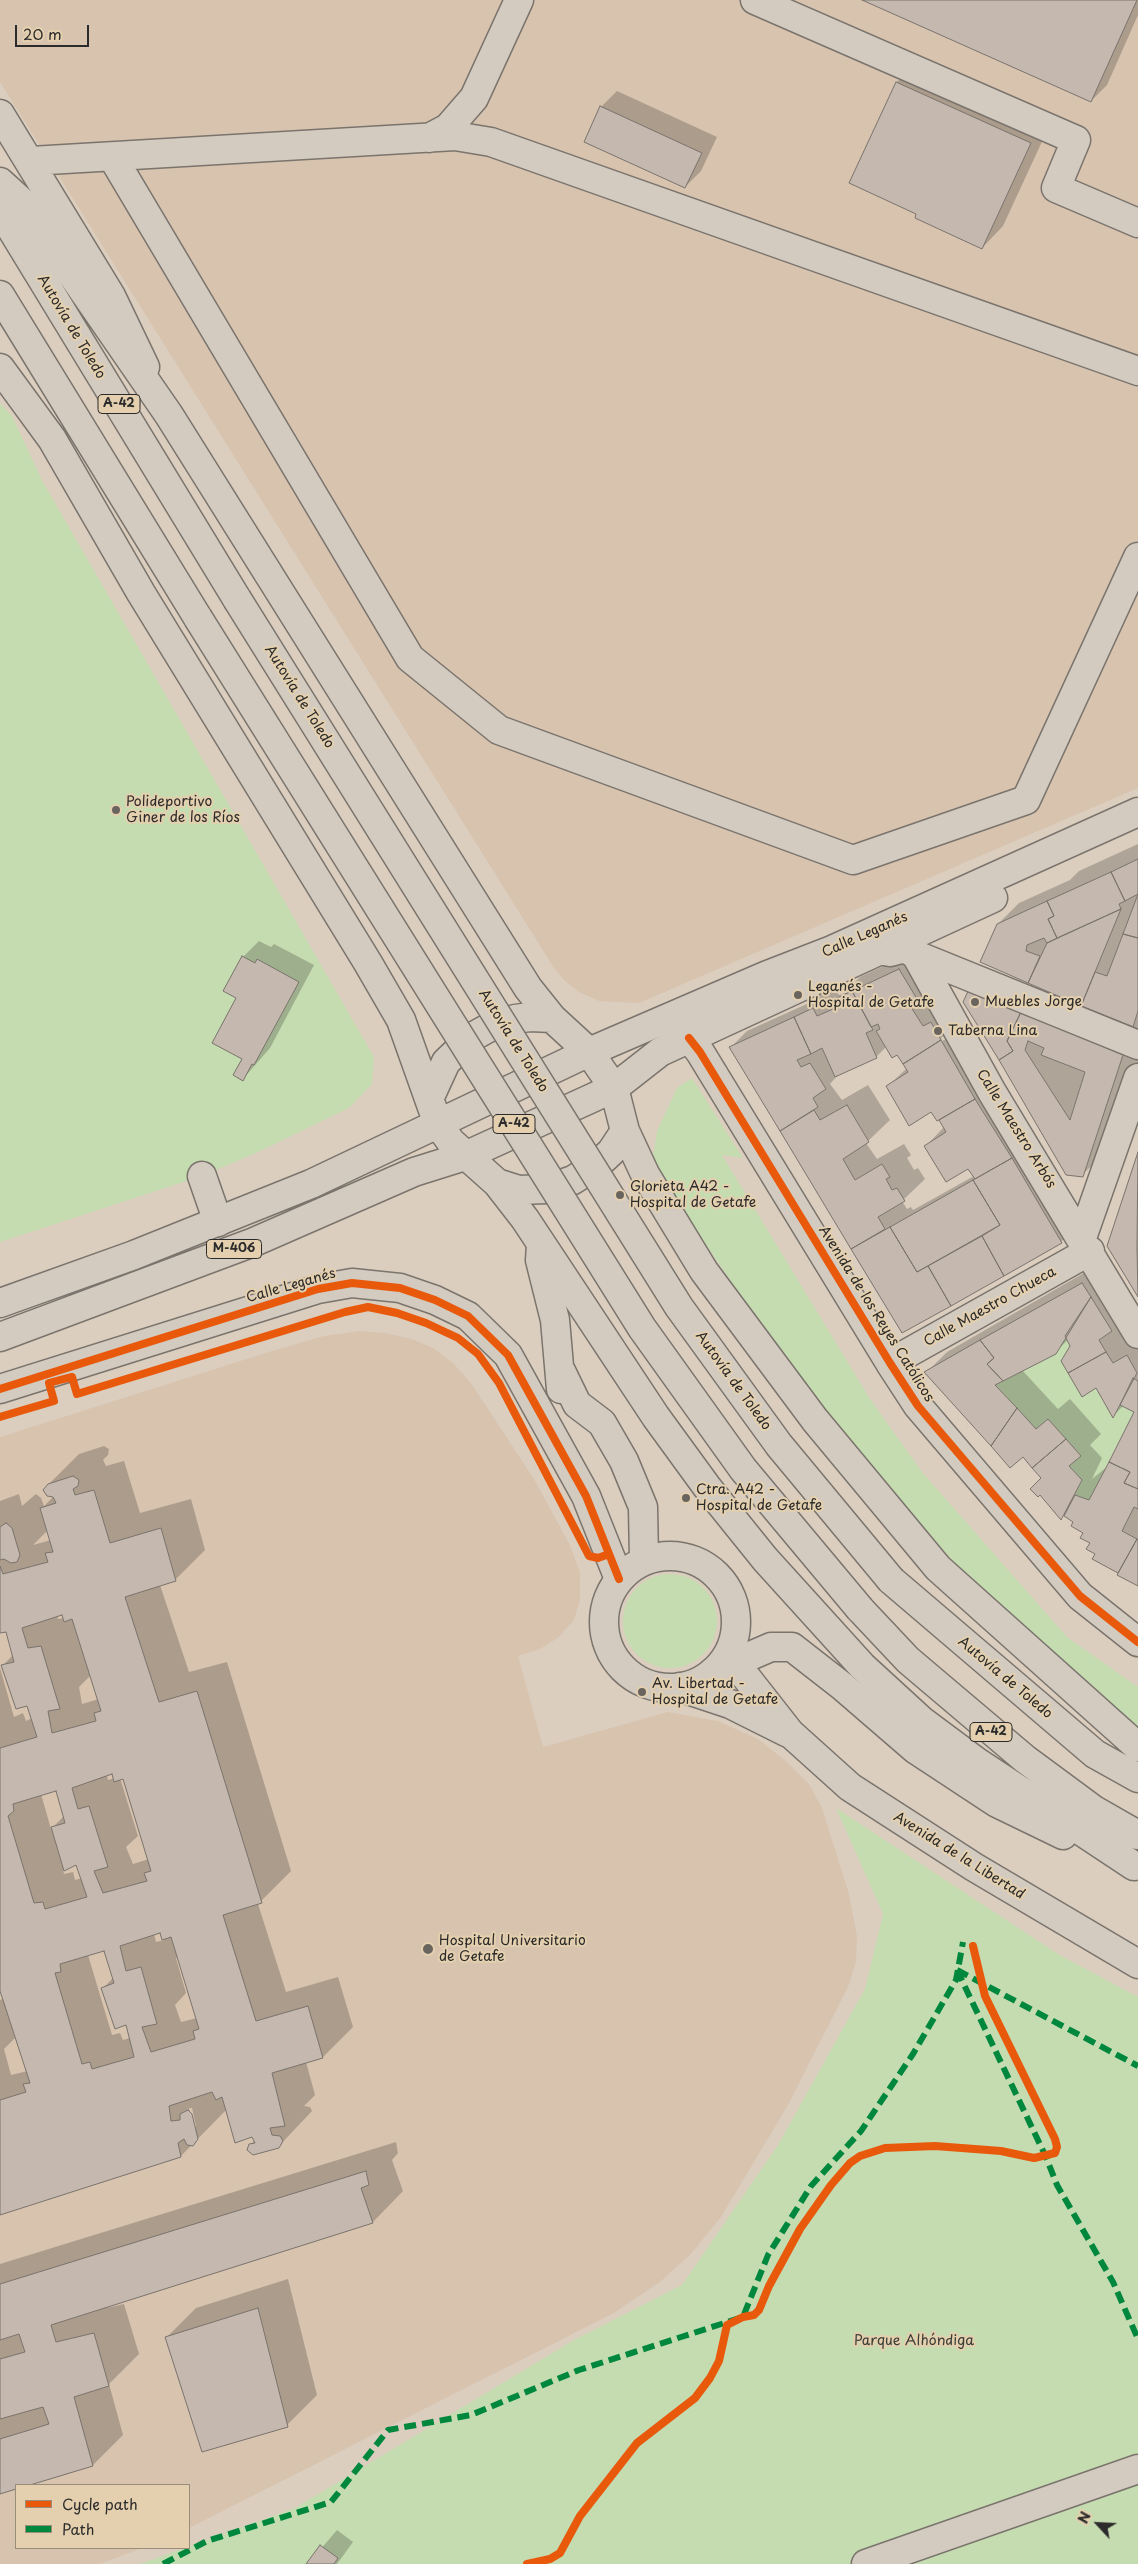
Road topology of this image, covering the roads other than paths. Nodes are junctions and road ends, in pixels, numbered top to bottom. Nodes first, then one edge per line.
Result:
1 (519, 0) edge
2 (755, 0) edge
3 (0, 114) edge
4 (429, 138) junction
5 (113, 158) junction
6 (31, 161) junction
7 (0, 182) edge
8 (0, 210) edge
9 (1138, 223) edge
10 (0, 295) edge
11 (0, 368) edge
12 (1138, 371) edge
13 (169, 415) junction
14 (1138, 558) edge
15 (1138, 812) edge
16 (1138, 832) edge
17 (882, 950) junction
18 (916, 955) junction
19 (552, 1018) junction
20 (689, 1038) junction
21 (1138, 1045) edge
22 (589, 1052) junction
23 (1138, 1078) edge
24 (614, 1088) junction
25 (433, 1112) junction
26 (625, 1131) junction
27 (465, 1156) junction
28 (202, 1176) dead end
29 (497, 1182) junction
30 (218, 1222) junction
31 (1086, 1244) junction
32 (541, 1245) junction
33 (0, 1303) edge
34 (1138, 1334) edge
35 (0, 1337) edge
36 (890, 1363) junction
37 (561, 1371) junction
38 (0, 1389) edge
39 (560, 1447) junction
40 (644, 1560) junction
41 (619, 1579) junction
42 (1138, 1642) edge
43 (725, 1663) junction
44 (679, 1687) junction
45 (790, 1733) junction
46 (1136, 1743) edge
47 (1138, 1778) edge
48 (1138, 1835) edge
49 (1136, 1866) edge
50 (1138, 1964) edge
51 (1138, 2469) edge
52 (866, 2564) edge

1 - 4 main road
2 - 9 main road
3 - 6 main road
4 - 5 main road
4 - 12 main road
5 - 6 main road
5 - 14 main road
6 - 13 main road
7 - 13 main road
8 - 47 main road, Autovía de Toledo / A-42, bridge
10 - 48 main road, A-42, bridge
11 - 25 main road
13 - 19 main road
15 - 22 main road, Calle Leganés
16 - 17 main road, Calle Leganés
17 - 18 main road
17 - 20 main road, Calle Leganés
18 - 21 main road
18 - 31 main road, Calle Maestro Arbós
19 - 22 main road
19 - 25 main road
20 - 24 main road, Calle Leganés
20 - 36 main road, Avenida de los Reyes Católicos
22 - 24 main road
22 - 25 main road, Calle Leganés / M-406
23 - 31 main road
24 - 26 main road
24 - 27 main road, Calle Leganés / M-406
25 - 27 main road
25 - 30 main road, Calle Leganés / M-406
26 - 29 main road
26 - 46 main road
27 - 29 main road
27 - 35 main road, Calle Leganés / M-406
28 - 30 main road
29 - 32 main road
30 - 33 main road, Calle Leganés / M-406
31 - 34 main road, Calle Maestro Arbós
31 - 36 main road, Calle Maestro Chueca
32 - 37 main road
32 - 49 main road
36 - 42 main road, Avenida de los Reyes Católicos
37 - 39 main road
37 - 40 main road
38 - 39 main road, Calle Leganés
39 - 41 main road, Calle Leganés
40 - 41 main road
40 - 43 main road
41 - 44 main road
43 - 44 main road
43 - 45 main road, Avenida de la Libertad
43 - 49 main road
44 - 45 main road, Avenida de la Libertad
45 - 50 main road, Avenida de la Libertad
51 - 52 main road

